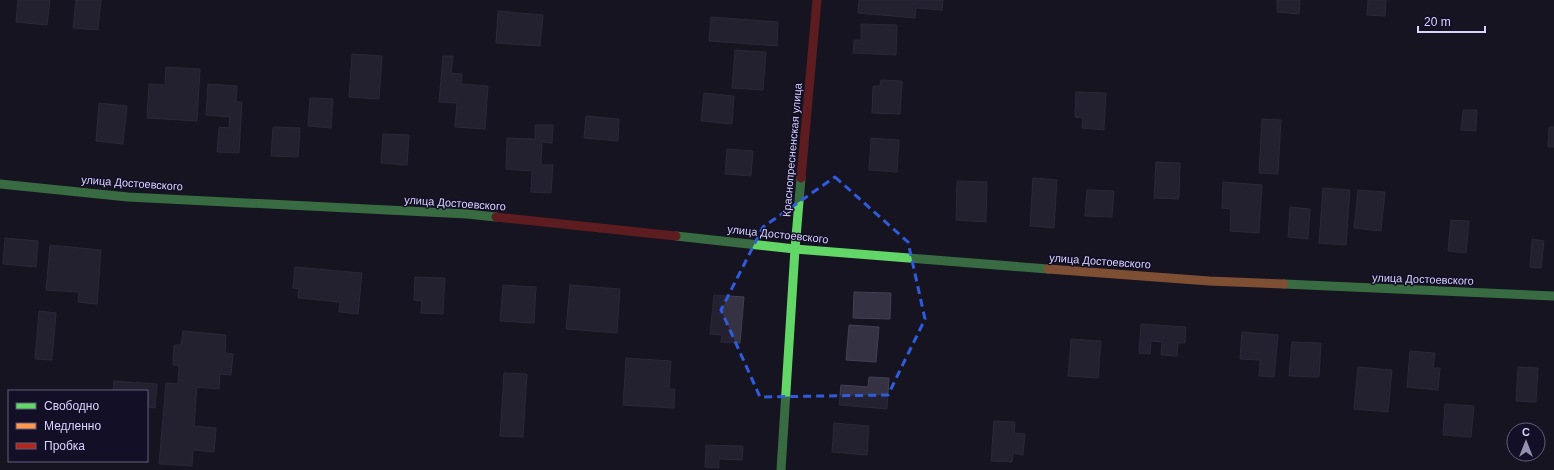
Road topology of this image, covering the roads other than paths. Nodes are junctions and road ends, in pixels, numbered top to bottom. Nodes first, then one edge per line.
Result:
1 (817, 0) edge
2 (0, 184) edge
3 (795, 249) junction
4 (1554, 296) edge
5 (781, 470) edge

1 - 3 street, Краснопресненская улица
2 - 3 street, улица Достоевского
3 - 4 street, улица Достоевского
3 - 5 street, Краснопресненская улица

